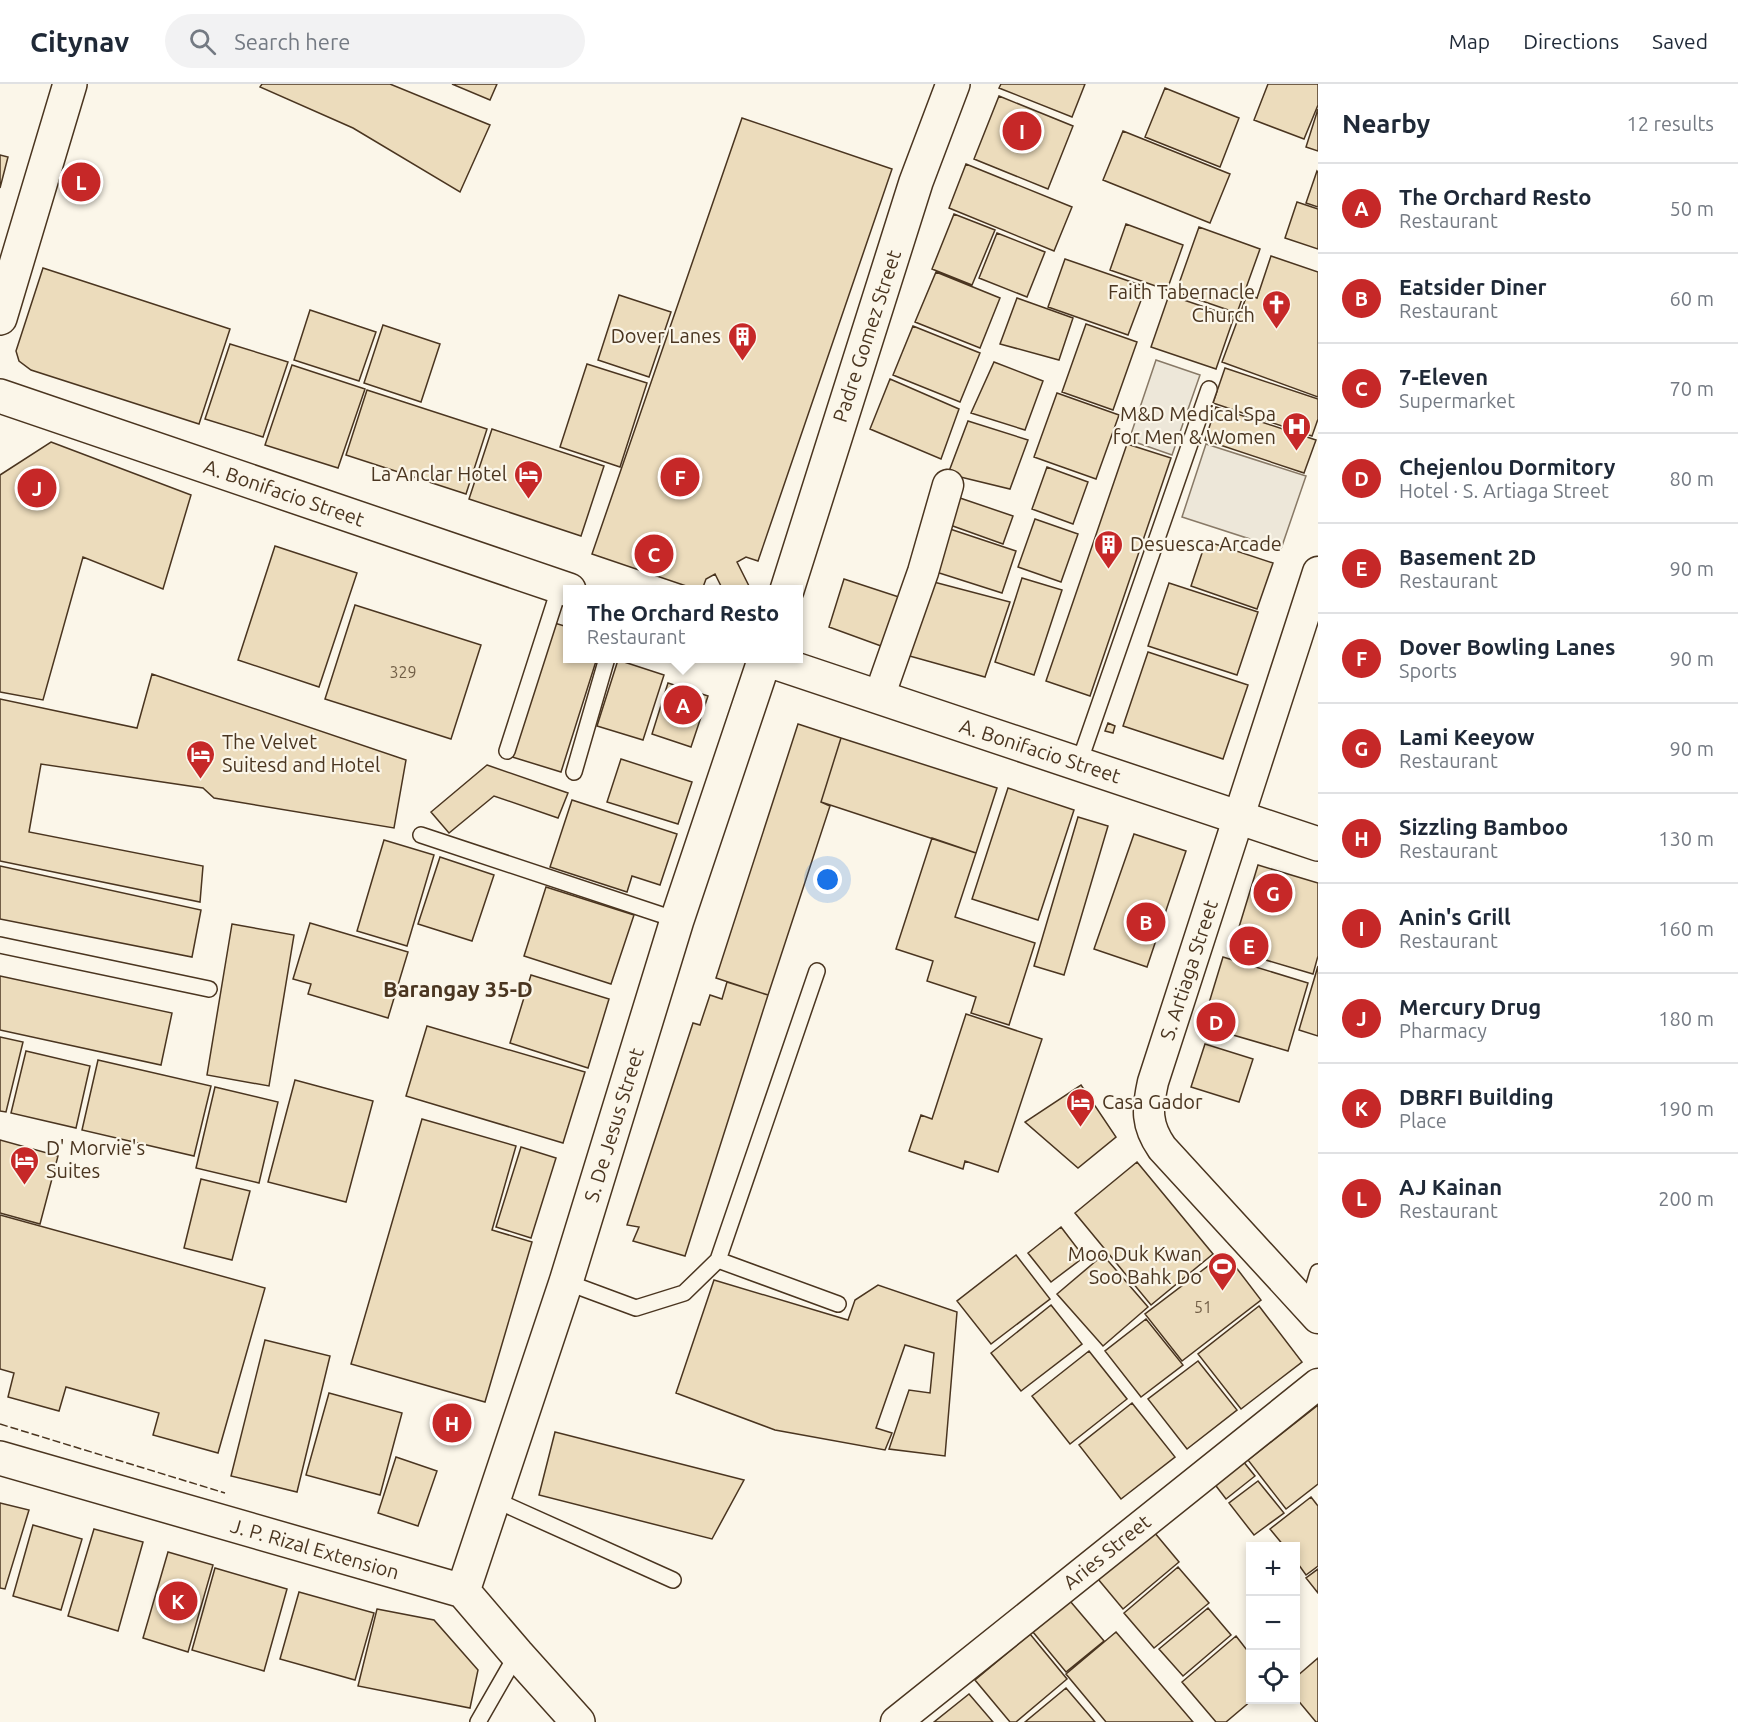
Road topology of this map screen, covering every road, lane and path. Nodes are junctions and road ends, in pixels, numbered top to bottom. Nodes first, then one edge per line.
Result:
1 (70, 84) edge
2 (952, 84) edge
3 (0, 318) edge
4 (1209, 389) dead end
5 (0, 396) edge
6 (948, 485) dead end
7 (1318, 572) edge
8 (789, 585) edge
9 (563, 587) edge
10 (563, 594) edge
11 (606, 663) edge
12 (763, 663) edge
13 (776, 663) edge
14 (879, 697) junction
15 (507, 752) dead end
16 (1079, 763) junction
17 (574, 772) dead end
18 (1238, 817) junction
19 (421, 835) dead end
20 (1318, 844) edge
21 (677, 920) junction
22 (0, 945) edge
23 (817, 971) dead end
24 (209, 989) dead end
25 (718, 1260) junction
26 (1318, 1272) edge
27 (566, 1282) junction
28 (838, 1304) dead end
29 (1313, 1312) edge
30 (1318, 1384) edge
31 (0, 1458) edge
32 (493, 1499) junction
33 (673, 1580) dead end
34 (463, 1591) junction
35 (517, 1654) junction
36 (478, 1722) edge
37 (578, 1722) edge
38 (896, 1722) edge

1 - 3 street
2 - 8 street, Padre Gomez Street
4 - 16 lane
5 - 9 street, A. Bonifacio Street
6 - 14 street
7 - 18 street, S. Artiaga Street
10 - 15 lane
11 - 17 lane
12 - 21 street, S. De Jesus Street
13 - 14 street, A. Bonifacio Street
14 - 16 street, A. Bonifacio Street
16 - 18 street, A. Bonifacio Street
18 - 20 street, A. Bonifacio Street
18 - 29 street, S. Artiaga Street
19 - 21 lane
21 - 27 street, S. De Jesus Street
22 - 24 lane
23 - 25 lane
25 - 27 lane
25 - 28 lane
26 - 29 lane
27 - 32 street, S. De Jesus Street
30 - 38 street, Aries Street
31 - 34 street, J. P. Rizal Extension
32 - 33 lane
32 - 34 street, S. De Jesus Street
34 - 35 street
35 - 36 lane
35 - 37 street

